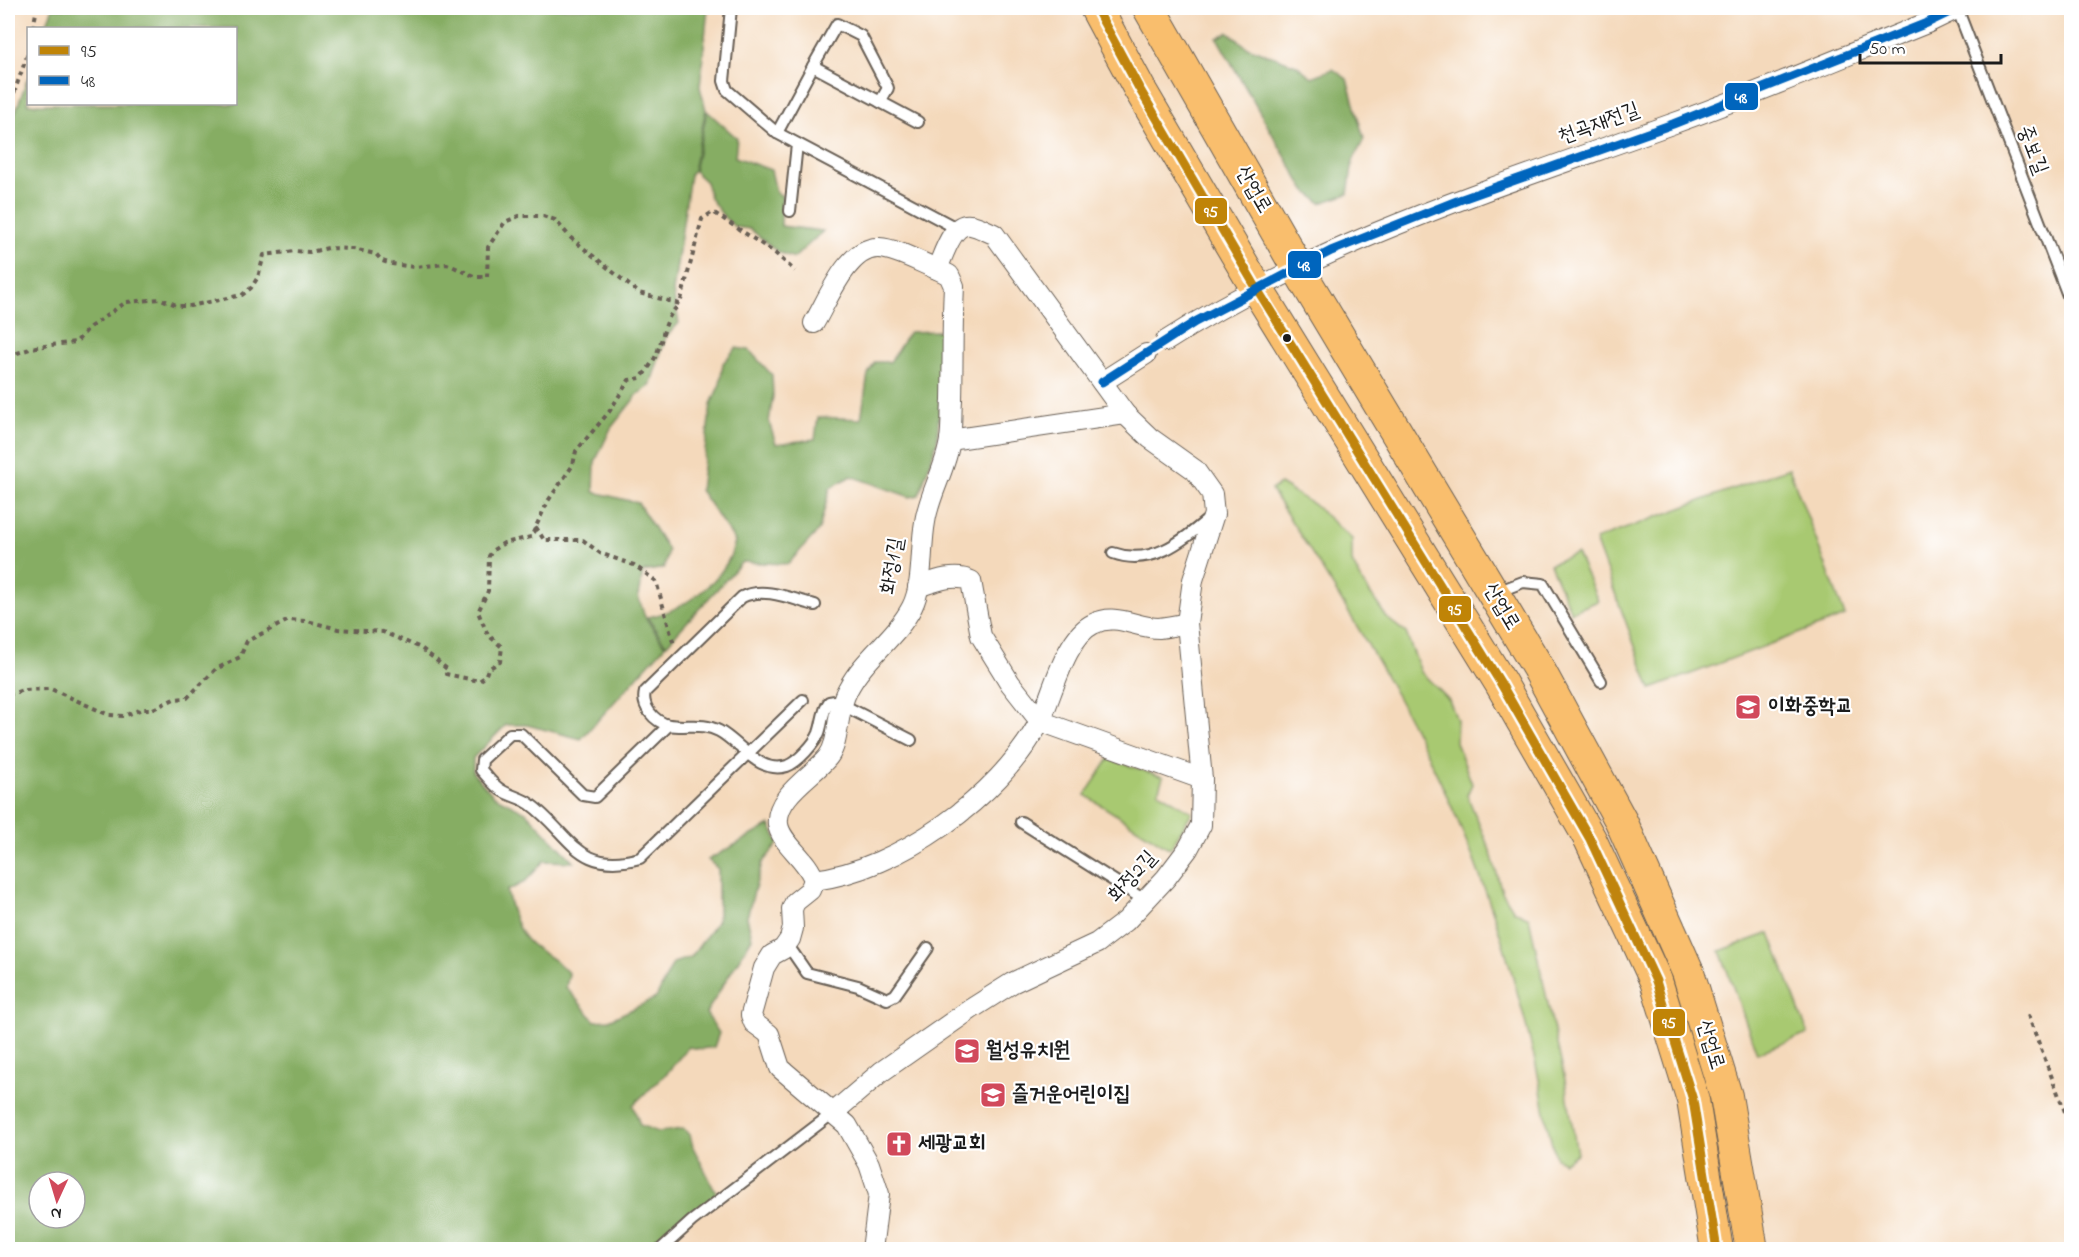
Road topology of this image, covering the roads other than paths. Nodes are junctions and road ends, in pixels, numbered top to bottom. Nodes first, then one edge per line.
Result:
1 (731, 8) edge
2 (1096, 8) edge
3 (1149, 8) edge
4 (1957, 8) edge
5 (813, 66) junction
6 (880, 102) junction
7 (918, 122) dead end
8 (777, 133) junction
9 (797, 144) junction
10 (790, 211) dead end
11 (958, 229) junction
12 (1297, 267) junction
13 (937, 269) junction
14 (1257, 289) junction
15 (2072, 306) edge
16 (814, 323) dead end
17 (1166, 341) dead end
18 (1146, 354) dead end
19 (1102, 382) junction
20 (1125, 414) junction
21 (950, 440) junction
22 (1214, 514) junction
23 (1113, 553) dead end
24 (918, 587) junction
25 (1493, 594) junction
26 (815, 605) dead end
27 (1187, 623) junction
28 (1600, 681) dead end
29 (804, 700) dead end
30 (841, 703) junction
31 (1040, 721) junction
32 (669, 725) junction
33 (910, 740) dead end
34 (747, 754) junction
35 (1202, 779) junction
36 (1021, 822) dead end
37 (814, 880) junction
38 (1146, 902) junction
39 (787, 944) junction
40 (928, 948) dead end
41 (833, 1113) junction
42 (660, 1250) edge
43 (872, 1250) edge
44 (1717, 1250) edge
45 (1752, 1250) edge

1 - 8 lane
2 - 14 main road, 산업로
3 - 12 main road, 산업로
4 - 12 street, 천곡재전길
4 - 15 lane, 중보길
5 - 6 lane
5 - 6 lane
5 - 8 lane
6 - 7 lane
8 - 9 lane
9 - 10 lane
9 - 11 lane
11 - 13 street
11 - 19 street
12 - 14 street, 천곡재전길
12 - 25 main road, 산업로
13 - 16 street
13 - 21 street, 화정1길
14 - 17 street, 천곡재전길
14 - 44 main road, 산업로
18 - 19 street
19 - 20 street
20 - 21 street
20 - 22 street
21 - 24 street, 화정1길
22 - 23 lane
22 - 27 street, 화정2길
24 - 30 street, 화정1길
24 - 31 street
25 - 28 lane
25 - 45 main road, 산업로
26 - 32 lane
27 - 31 street
27 - 35 street, 화정2길
29 - 34 lane
30 - 33 lane
30 - 34 lane
30 - 37 street, 화정1길
31 - 35 street
31 - 37 street
32 - 34 lane
32 - 34 lane
35 - 38 street, 화정2길
36 - 38 lane
37 - 39 street
38 - 41 street, 화정2길
39 - 40 lane
39 - 41 street
41 - 42 lane
41 - 43 street

